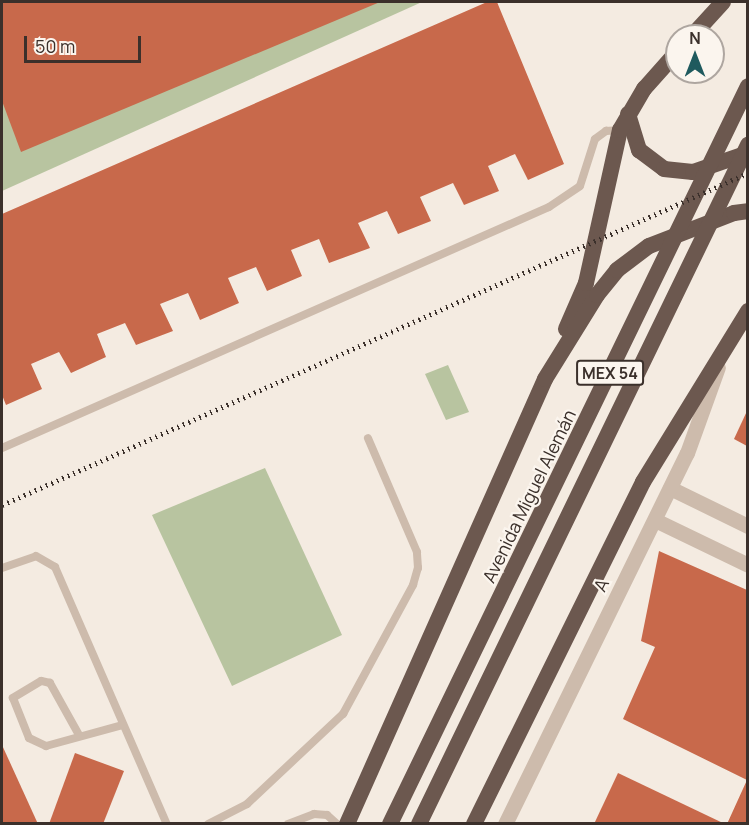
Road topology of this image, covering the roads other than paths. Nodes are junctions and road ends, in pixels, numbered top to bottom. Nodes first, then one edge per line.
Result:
1 (723, 2) edge
2 (703, 24) edge
3 (665, 69) edge
4 (747, 86) edge
5 (626, 124) junction
6 (747, 145) edge
7 (747, 153) edge
8 (747, 211) edge
9 (747, 311) edge
10 (720, 360) junction
11 (545, 379) junction
12 (369, 438) dead end
13 (2, 448) edge
14 (670, 488) junction
15 (655, 520) junction
16 (747, 526) edge
17 (747, 565) edge
18 (2, 568) edge
19 (122, 725) junction
20 (79, 735) junction
21 (360, 794) junction
22 (336, 823) edge
23 (167, 824) edge
24 (208, 824) edge
25 (288, 824) edge
26 (347, 824) edge
27 (390, 824) edge
28 (419, 824) edge
29 (474, 824) edge
30 (505, 824) edge

1 - 2 highway
3 - 5 highway
4 - 27 highway, Avenida Miguel Alemán / MEX 54
5 - 7 highway
5 - 11 highway
5 - 13 lane
6 - 28 highway, MEX 54
8 - 11 highway
9 - 10 highway
10 - 14 street, A
10 - 29 highway
11 - 21 highway
12 - 24 lane
14 - 15 street, A
14 - 16 street
15 - 17 street
15 - 30 street, A
18 - 19 lane
19 - 20 lane
19 - 23 lane
20 - 20 lane
21 - 22 lane
21 - 26 highway
22 - 25 lane

